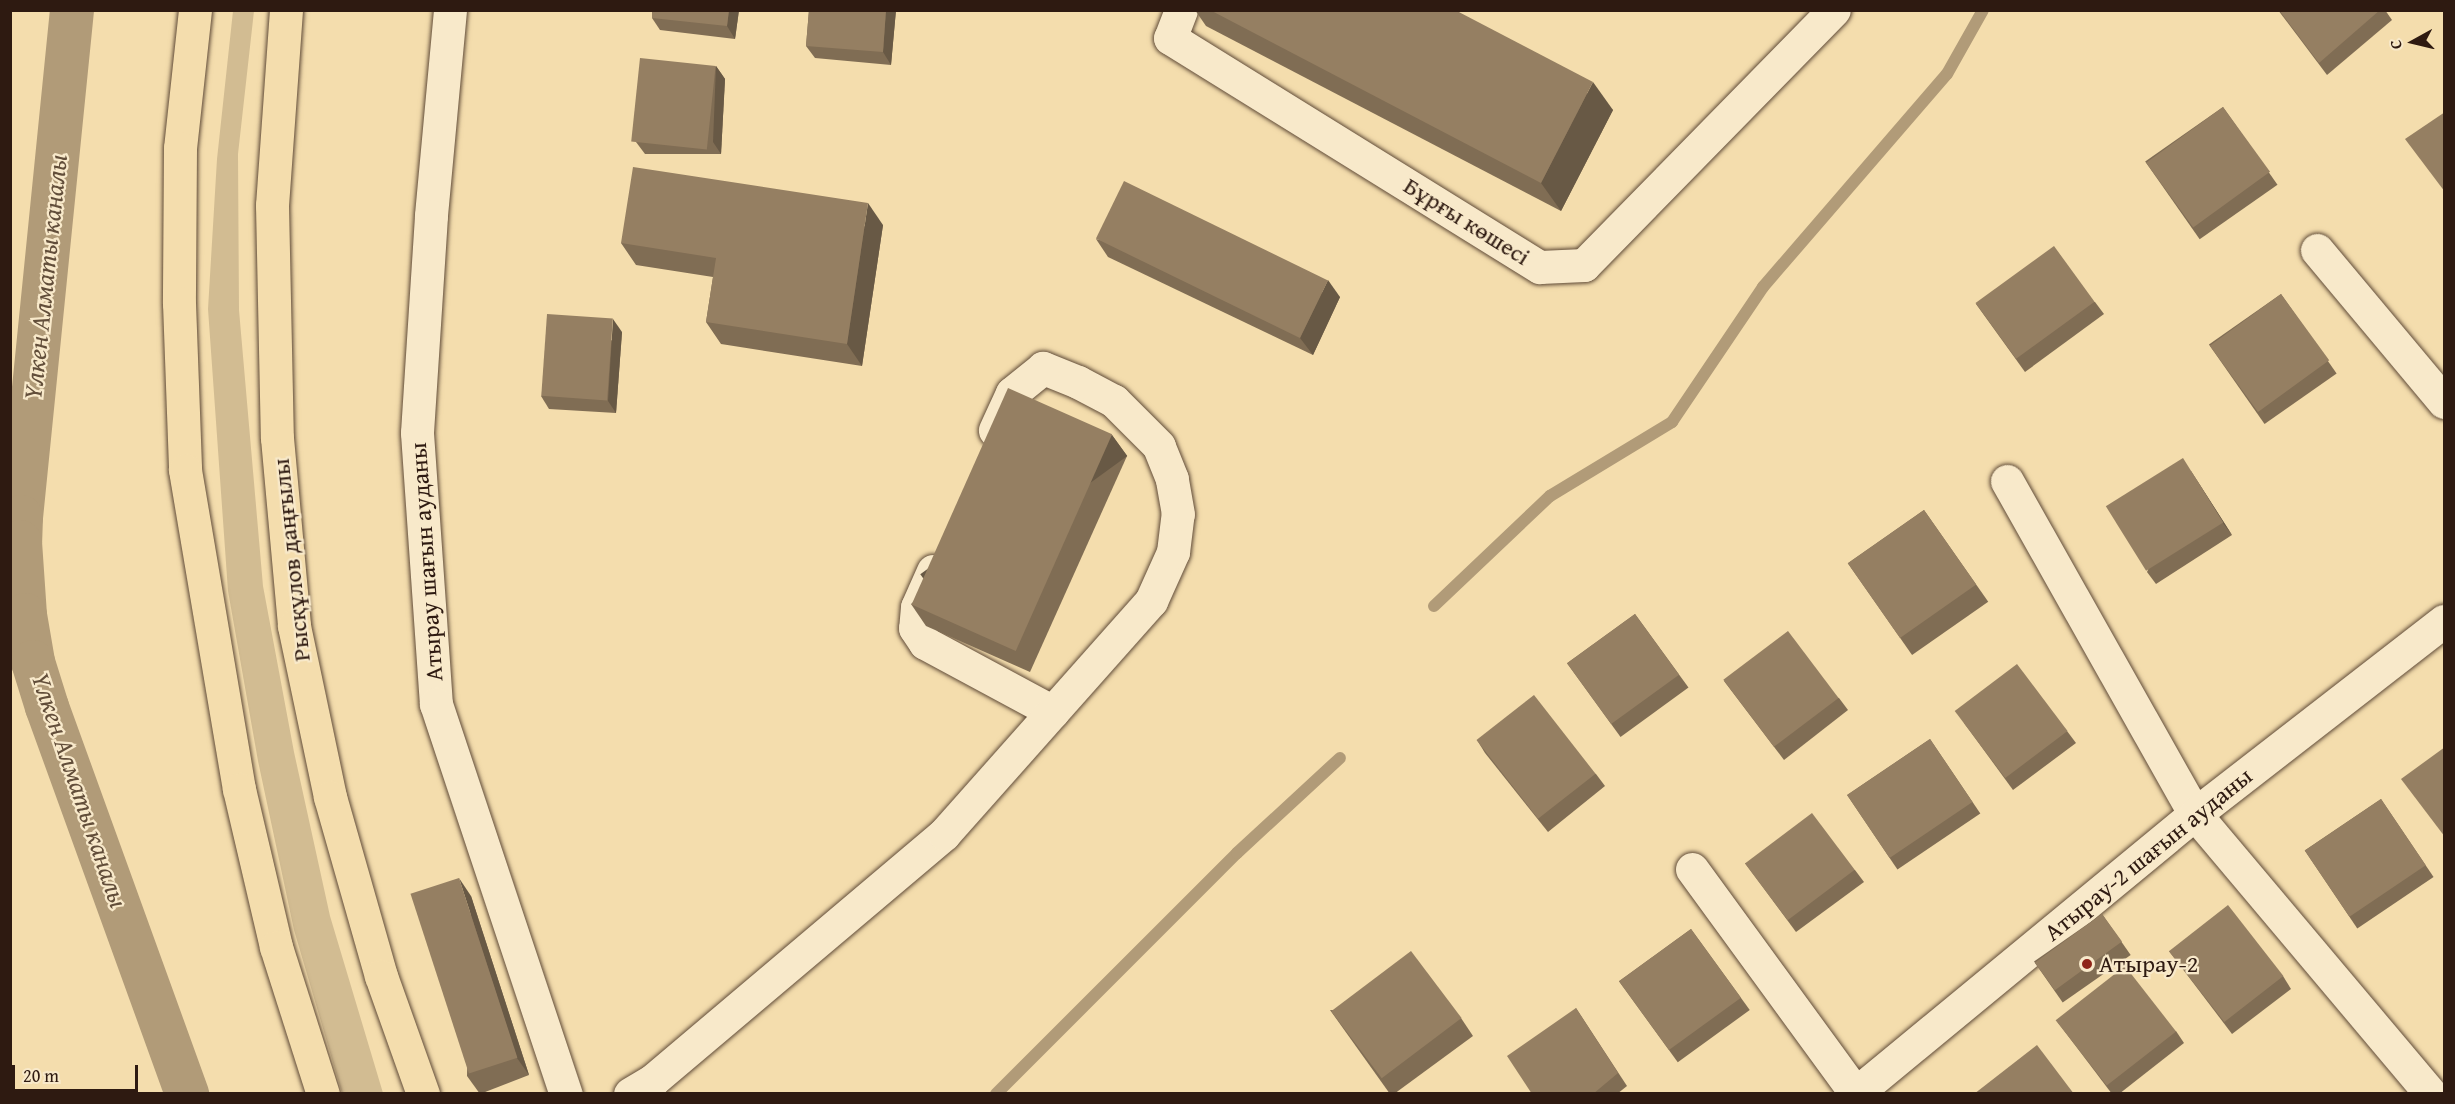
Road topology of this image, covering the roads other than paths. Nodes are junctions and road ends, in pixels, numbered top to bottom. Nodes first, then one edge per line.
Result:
1 (195, 10) edge
2 (286, 10) edge
3 (450, 10) edge
4 (1181, 10) edge
5 (1834, 10) edge
6 (2317, 250) dead end
7 (2445, 402) edge
8 (984, 457) edge
9 (2007, 481) dead end
10 (945, 543) edge
11 (2445, 621) edge
12 (1053, 712) junction
13 (2195, 814) junction
14 (1692, 869) dead end
15 (1856, 1093) edge
16 (323, 1094) edge
17 (423, 1094) edge
18 (566, 1094) edge
19 (630, 1094) edge
20 (2431, 1094) edge

1 - 16 main road
2 - 17 main road, Рысқұлов даңғылы
3 - 18 street, Атырау шағын ауданы
4 - 5 street, Бұрғы көшесі
6 - 7 street
8 - 12 street
9 - 13 street
10 - 12 street
11 - 13 street, Атырау-2 шағын ауданы
12 - 19 street
13 - 15 street, Атырау-2 шағын ауданы
13 - 20 street
14 - 15 street

